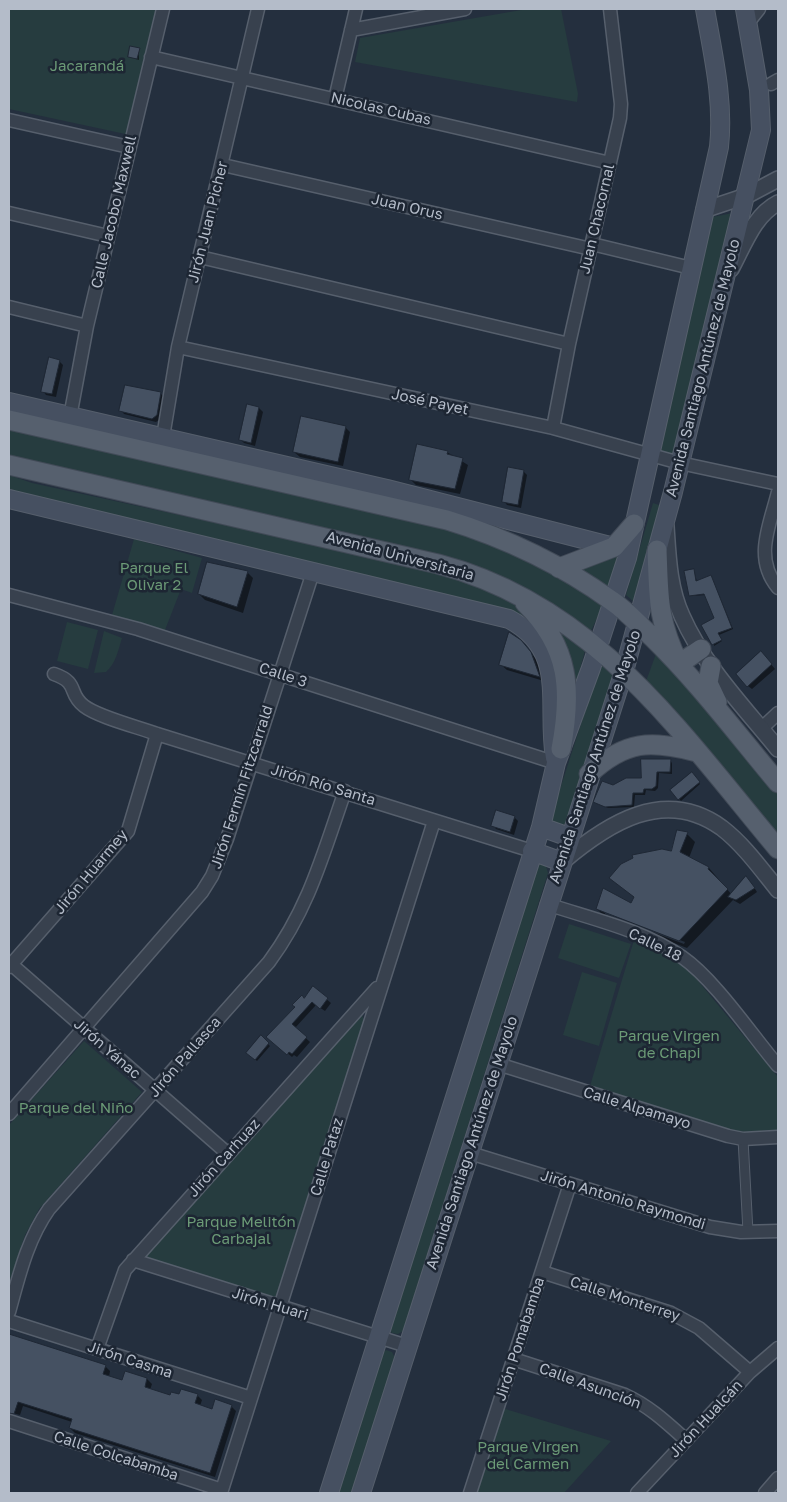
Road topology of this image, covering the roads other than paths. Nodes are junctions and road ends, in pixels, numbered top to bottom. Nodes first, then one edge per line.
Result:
1 (163, 9) edge
2 (258, 9) edge
3 (356, 9) edge
4 (465, 9) edge
5 (610, 9) edge
6 (705, 9) edge
7 (759, 9) edge
8 (746, 16) edge
9 (351, 30) junction
10 (151, 57) junction
11 (242, 76) junction
12 (335, 98) junction
13 (9, 120) edge
14 (130, 148) junction
15 (610, 163) junction
16 (223, 166) junction
17 (778, 179) edge
18 (746, 196) junction
19 (778, 203) edge
20 (704, 210) junction
21 (9, 213) edge
22 (108, 236) junction
23 (591, 247) junction
24 (200, 257) junction
25 (691, 268) junction
26 (724, 281) junction
27 (9, 307) edge
28 (87, 326) junction
29 (569, 344) junction
30 (178, 347) junction
31 (9, 402) edge
32 (70, 417) junction
33 (9, 420) edge
34 (553, 428) junction
35 (163, 437) junction
36 (652, 455) junction
37 (680, 463) junction
38 (9, 465) edge
39 (254, 467) junction
40 (645, 484) junction
41 (778, 484) edge
42 (673, 492) junction
43 (778, 492) edge
44 (373, 494) junction
45 (9, 499) edge
46 (665, 520) junction
47 (634, 524) junction
48 (774, 526) edge
49 (614, 547) junction
50 (657, 550) junction
51 (559, 568) junction
52 (313, 572) junction
53 (778, 588) edge
54 (516, 593) junction
55 (9, 595) edge
56 (613, 602) junction
57 (638, 623) junction
58 (598, 648) junction
59 (701, 649) junction
60 (679, 664) junction
61 (711, 666) junction
62 (624, 671) junction
63 (54, 674) dead end
64 (279, 674) junction
65 (778, 713) edge
66 (726, 721) junction
67 (762, 728) junction
68 (157, 734) junction
69 (778, 748) edge
70 (697, 752) junction
71 (559, 756) junction
72 (252, 763) junction
73 (589, 774) junction
74 (777, 779) edge
75 (345, 791) junction
76 (434, 821) junction
77 (541, 827) junction
78 (570, 837) junction
79 (778, 849) edge
80 (532, 851) junction
81 (562, 862) junction
82 (778, 890) edge
83 (548, 904) junction
84 (10, 966) edge
85 (380, 985) junction
86 (84, 1029) junction
87 (498, 1064) junction
88 (778, 1066) edge
89 (155, 1091) junction
90 (9, 1114) edge
91 (778, 1137) edge
92 (743, 1138) junction
93 (227, 1153) junction
94 (470, 1153) junction
95 (570, 1184) junction
96 (778, 1231) edge
97 (748, 1232) junction
98 (133, 1260) junction
99 (542, 1272) junction
100 (279, 1307) junction
101 (9, 1312) edge
102 (9, 1321) edge
103 (379, 1337) junction
104 (407, 1346) junction
105 (778, 1348) edge
106 (97, 1349) junction
107 (513, 1359) junction
108 (750, 1372) junction
109 (251, 1398) junction
110 (9, 1421) edge
111 (686, 1440) junction
112 (778, 1478) edge
113 (222, 1492) edge
114 (329, 1493) edge
115 (361, 1493) edge
116 (470, 1493) edge
117 (637, 1493) edge
118 (765, 1493) edge

1 - 10 street, Calle Jacobo Maxwell
2 - 11 street, Jirón Juan Picher
3 - 9 street
4 - 9 street
5 - 15 street, Juan Chacornal
6 - 20 main road, Avenida Santiago Antúnez de Mayolo
7 - 8 street
8 - 18 main road, Avenida Santiago Antúnez de Mayolo
9 - 12 street
10 - 11 street, Nicolas Cubas
10 - 14 street, Calle Jacobo Maxwell
11 - 12 street, Nicolas Cubas
11 - 16 street, Jirón Juan Picher
12 - 15 street, Nicolas Cubas
13 - 14 street
14 - 22 street, Calle Jacobo Maxwell
15 - 23 street, Juan Chacornal
16 - 23 street, Juan Orus
16 - 24 street, Jirón Juan Picher
17 - 18 street
18 - 20 street
18 - 26 main road, Avenida Santiago Antúnez de Mayolo
19 - 26 street
20 - 25 main road, Avenida Santiago Antúnez de Mayolo
21 - 22 street
22 - 28 street, Calle Jacobo Maxwell
23 - 25 street, Juan Orus
23 - 29 street, Juan Chacornal
24 - 29 street
24 - 30 street, Jirón Juan Picher
25 - 36 main road, Avenida Santiago Antúnez de Mayolo
26 - 37 main road, Avenida Santiago Antúnez de Mayolo
27 - 28 street
28 - 32 street, Calle Jacobo Maxwell
29 - 34 street, Juan Chacornal
30 - 34 street, José Payet
30 - 35 street, Jirón Juan Picher
31 - 32 main road
32 - 35 main road
33 - 39 main road
34 - 36 street, José Payet
35 - 39 main road
36 - 37 street, José Payet
36 - 40 main road, Avenida Santiago Antúnez de Mayolo
37 - 41 street, José Payet
37 - 42 main road, Avenida Santiago Antúnez de Mayolo
38 - 54 main road, Avenida Universitaria
39 - 44 main road
40 - 42 main road
40 - 47 main road, Avenida Santiago Antúnez de Mayolo
42 - 46 main road, Avenida Santiago Antúnez de Mayolo
43 - 48 street
44 - 49 main road
44 - 51 main road
45 - 52 main road
46 - 50 main road, Avenida Santiago Antúnez de Mayolo
46 - 59 street
47 - 49 main road
47 - 56 main road, Avenida Santiago Antúnez de Mayolo
48 - 53 street
49 - 51 main road
50 - 57 main road, Avenida Santiago Antúnez de Mayolo
50 - 60 main road
51 - 56 main road
52 - 64 street, Jirón Fermín Fitzcarrald
52 - 71 main road
54 - 58 main road, Avenida Universitaria
54 - 71 main road
55 - 64 street, Calle 3
56 - 57 main road
56 - 58 main road, Avenida Santiago Antúnez de Mayolo
57 - 60 main road
57 - 62 main road, Avenida Santiago Antúnez de Mayolo
58 - 62 main road, Avenida Universitaria
58 - 71 main road, Avenida Santiago Antúnez de Mayolo
59 - 60 main road
59 - 61 street
60 - 66 main road
61 - 66 main road
61 - 67 street
62 - 70 main road, Avenida Universitaria
62 - 73 main road, Avenida Santiago Antúnez de Mayolo
63 - 68 street, Jirón Río Santa
64 - 71 street, Calle 3
64 - 72 street, Jirón Fermín Fitzcarrald
65 - 67 street
66 - 74 main road
67 - 69 street
68 - 72 street, Jirón Río Santa
68 - 84 street, Jirón Huarmey
70 - 73 main road
70 - 79 main road, Avenida Universitaria
71 - 77 main road, Avenida Santiago Antúnez de Mayolo
72 - 75 street, Jirón Río Santa
72 - 86 street, Jirón Fermín Fitzcarrald
73 - 78 main road, Avenida Santiago Antúnez de Mayolo
75 - 76 street, Jirón Río Santa
75 - 89 street, Jirón Pallasca
76 - 80 street, Jirón Río Santa
76 - 85 street, Calle Pataz
77 - 78 main road
77 - 80 main road, Avenida Santiago Antúnez de Mayolo
78 - 81 main road, Avenida Santiago Antúnez de Mayolo
80 - 81 main road
80 - 103 main road, Avenida Santiago Antúnez de Mayolo
81 - 82 street
81 - 83 main road, Avenida Santiago Antúnez de Mayolo
83 - 87 main road, Avenida Santiago Antúnez de Mayolo
83 - 88 street, Calle 18
84 - 86 street, Jirón Yánac
85 - 93 street, Jirón Carhuaz
85 - 100 street, Calle Pataz
86 - 89 street, Jirón Yánac
86 - 90 street, Jirón Fermín Fitzcarrald
87 - 92 street, Calle Alpamayo
87 - 94 main road, Avenida Santiago Antúnez de Mayolo
89 - 93 street, Jirón Yánac
89 - 101 street, Jirón Pallasca
91 - 92 street, Calle Alpamayo
92 - 97 street
93 - 98 street, Jirón Carhuaz
94 - 95 street, Jirón Antonio Raymondi
94 - 104 main road, Avenida Santiago Antúnez de Mayolo
95 - 97 street, Jirón Antonio Raymondi
95 - 99 street, Jirón Pomabamba
96 - 97 street, Jirón Antonio Raymondi
98 - 100 street, Jirón Huari
98 - 106 street, Jirón Carhuaz
99 - 107 street, Jirón Pomabamba
99 - 108 street, Calle Monterrey
100 - 103 street, Jirón Huari
100 - 109 street, Calle Pataz
102 - 106 street, Jirón Casma
103 - 104 street, Jirón Huari
103 - 114 main road, Avenida Santiago Antúnez de Mayolo
104 - 115 main road, Avenida Santiago Antúnez de Mayolo
105 - 108 street, Jirón Hualcán
106 - 109 street, Jirón Casma
107 - 111 street, Calle Asunción
107 - 116 street, Jirón Pomabamba
108 - 111 street, Jirón Hualcán
109 - 113 street, Calle Pataz
110 - 113 street, Calle Colcabamba
111 - 117 street, Jirón Hualcán
112 - 118 street

